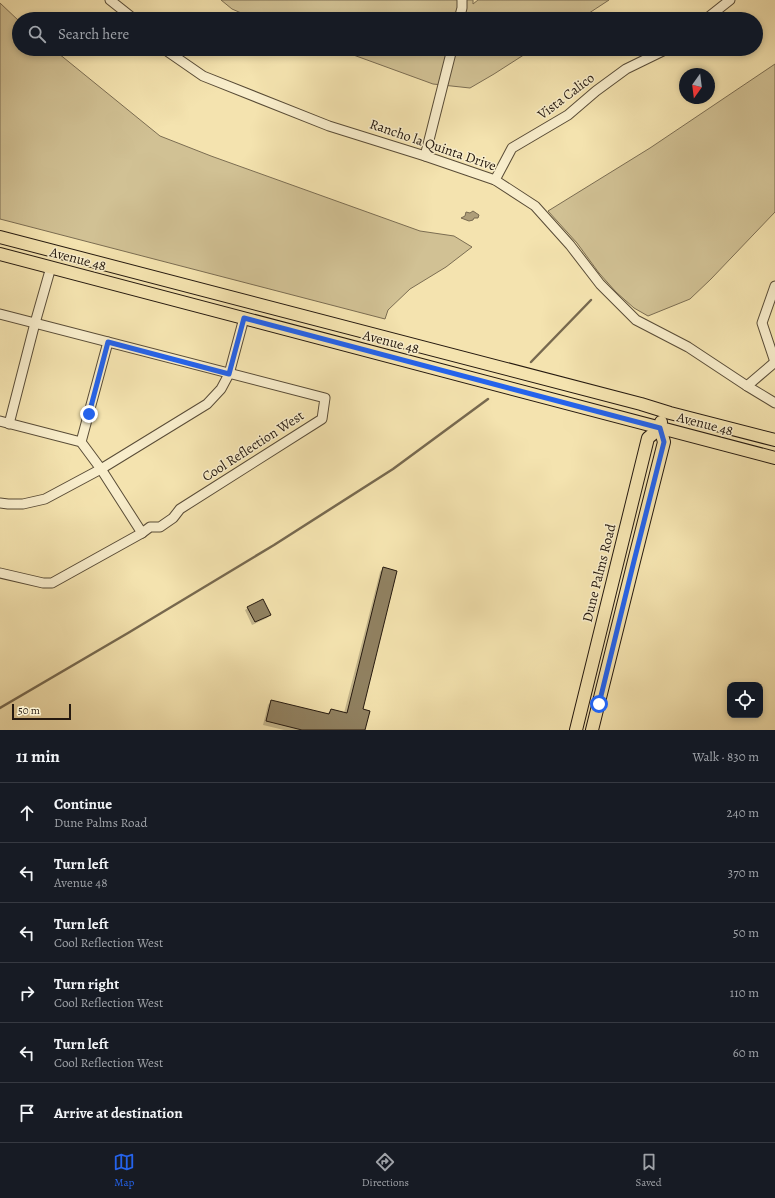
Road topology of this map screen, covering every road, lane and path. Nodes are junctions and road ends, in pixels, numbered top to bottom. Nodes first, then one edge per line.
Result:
1 (110, 0) edge
2 (462, 0) edge
3 (730, 0) edge
4 (125, 12) edge
5 (461, 12) edge
6 (715, 12) edge
7 (174, 56) edge
8 (450, 56) edge
9 (653, 56) edge
10 (425, 156) junction
11 (495, 180) junction
12 (0, 237) edge
13 (0, 254) edge
14 (51, 267) junction
15 (146, 275) junction
16 (775, 286) edge
17 (248, 302) junction
18 (0, 314) edge
19 (244, 318) junction
20 (35, 323) junction
21 (108, 342) junction
22 (775, 362) edge
23 (229, 374) junction
24 (748, 386) junction
25 (775, 403) edge
26 (663, 411) junction
27 (0, 421) edge
28 (9, 424) junction
29 (660, 428) junction
30 (775, 440) edge
31 (81, 442) junction
32 (775, 458) edge
33 (101, 469) junction
34 (0, 503) edge
35 (142, 533) junction
36 (619, 556) junction
37 (0, 573) edge
38 (623, 604) junction
39 (600, 633) junction
40 (606, 679) junction
41 (576, 730) edge
42 (592, 730) edge

1 - 4 street
2 - 5 street
3 - 6 street
7 - 10 street, Rancho la Quinta Drive
8 - 10 street
9 - 11 street, Vista Calico
10 - 11 street, Rancho la Quinta Drive
11 - 24 street, Rancho la Quinta Drive
12 - 15 main road, Avenue 48
13 - 14 main road, Avenue 48
14 - 15 main road
14 - 19 main road, Avenue 48
14 - 20 street
15 - 17 main road, Avenue 48
16 - 22 street
17 - 19 main road
17 - 26 main road, Avenue 48
18 - 20 street, Cool Reflection West
19 - 23 street
19 - 29 main road, Avenue 48
20 - 21 street, Cool Reflection West
20 - 28 street
21 - 23 street, Cool Reflection West
21 - 31 street
22 - 24 street
23 - 33 street
23 - 35 street, Cool Reflection West
24 - 25 street, Rancho la Quinta Drive
26 - 29 main road
26 - 30 main road, Avenue 48
27 - 28 street
28 - 31 street
29 - 32 main road, Avenue 48
29 - 36 main road, Dune Palms Road
29 - 38 main road
31 - 33 street
33 - 34 street
33 - 35 street
35 - 37 street, Cool Reflection West
36 - 38 main road
36 - 39 main road, Dune Palms Road
38 - 40 main road
39 - 40 main road
39 - 41 main road, Dune Palms Road
40 - 42 main road

